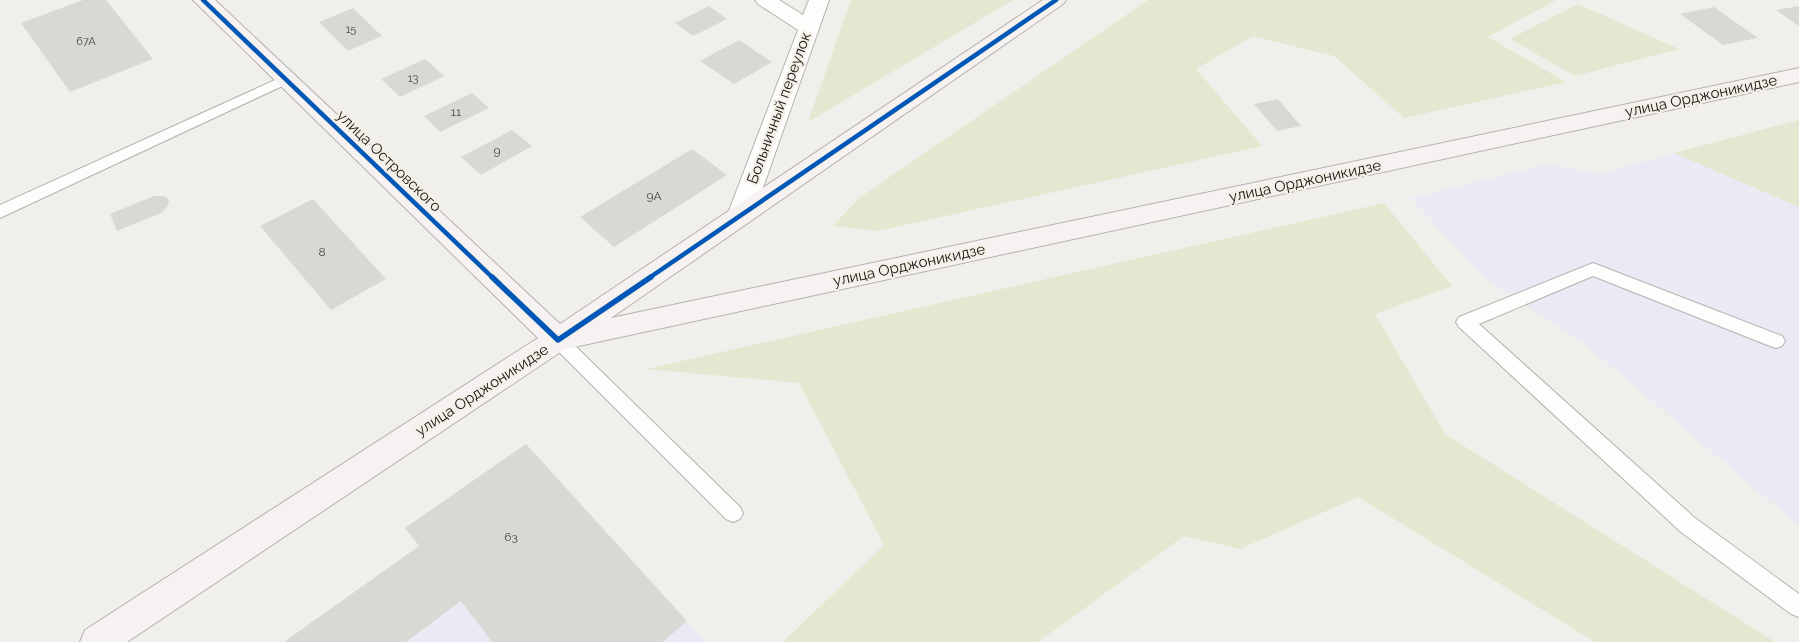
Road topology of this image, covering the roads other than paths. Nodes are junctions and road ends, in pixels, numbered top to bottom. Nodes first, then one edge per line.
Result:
1 (203, 0) edge
2 (765, 0) edge
3 (819, 0) edge
4 (1056, 0) edge
5 (809, 28) junction
6 (1799, 75) edge
7 (286, 80) junction
8 (0, 212) edge
9 (740, 216) junction
10 (558, 340) junction
11 (1776, 341) dead end
12 (733, 513) dead end
13 (1799, 607) edge
14 (96, 642) edge

1 - 7 main road, улица Островского
2 - 5 street
3 - 5 street, Больничный переулок
4 - 9 main road
5 - 9 street, Больничный переулок
6 - 10 main road, улица Орджоникидзе
7 - 8 lane
7 - 10 main road, улица Островского
9 - 10 main road
10 - 12 lane
10 - 14 main road, улица Орджоникидзе
11 - 13 lane

